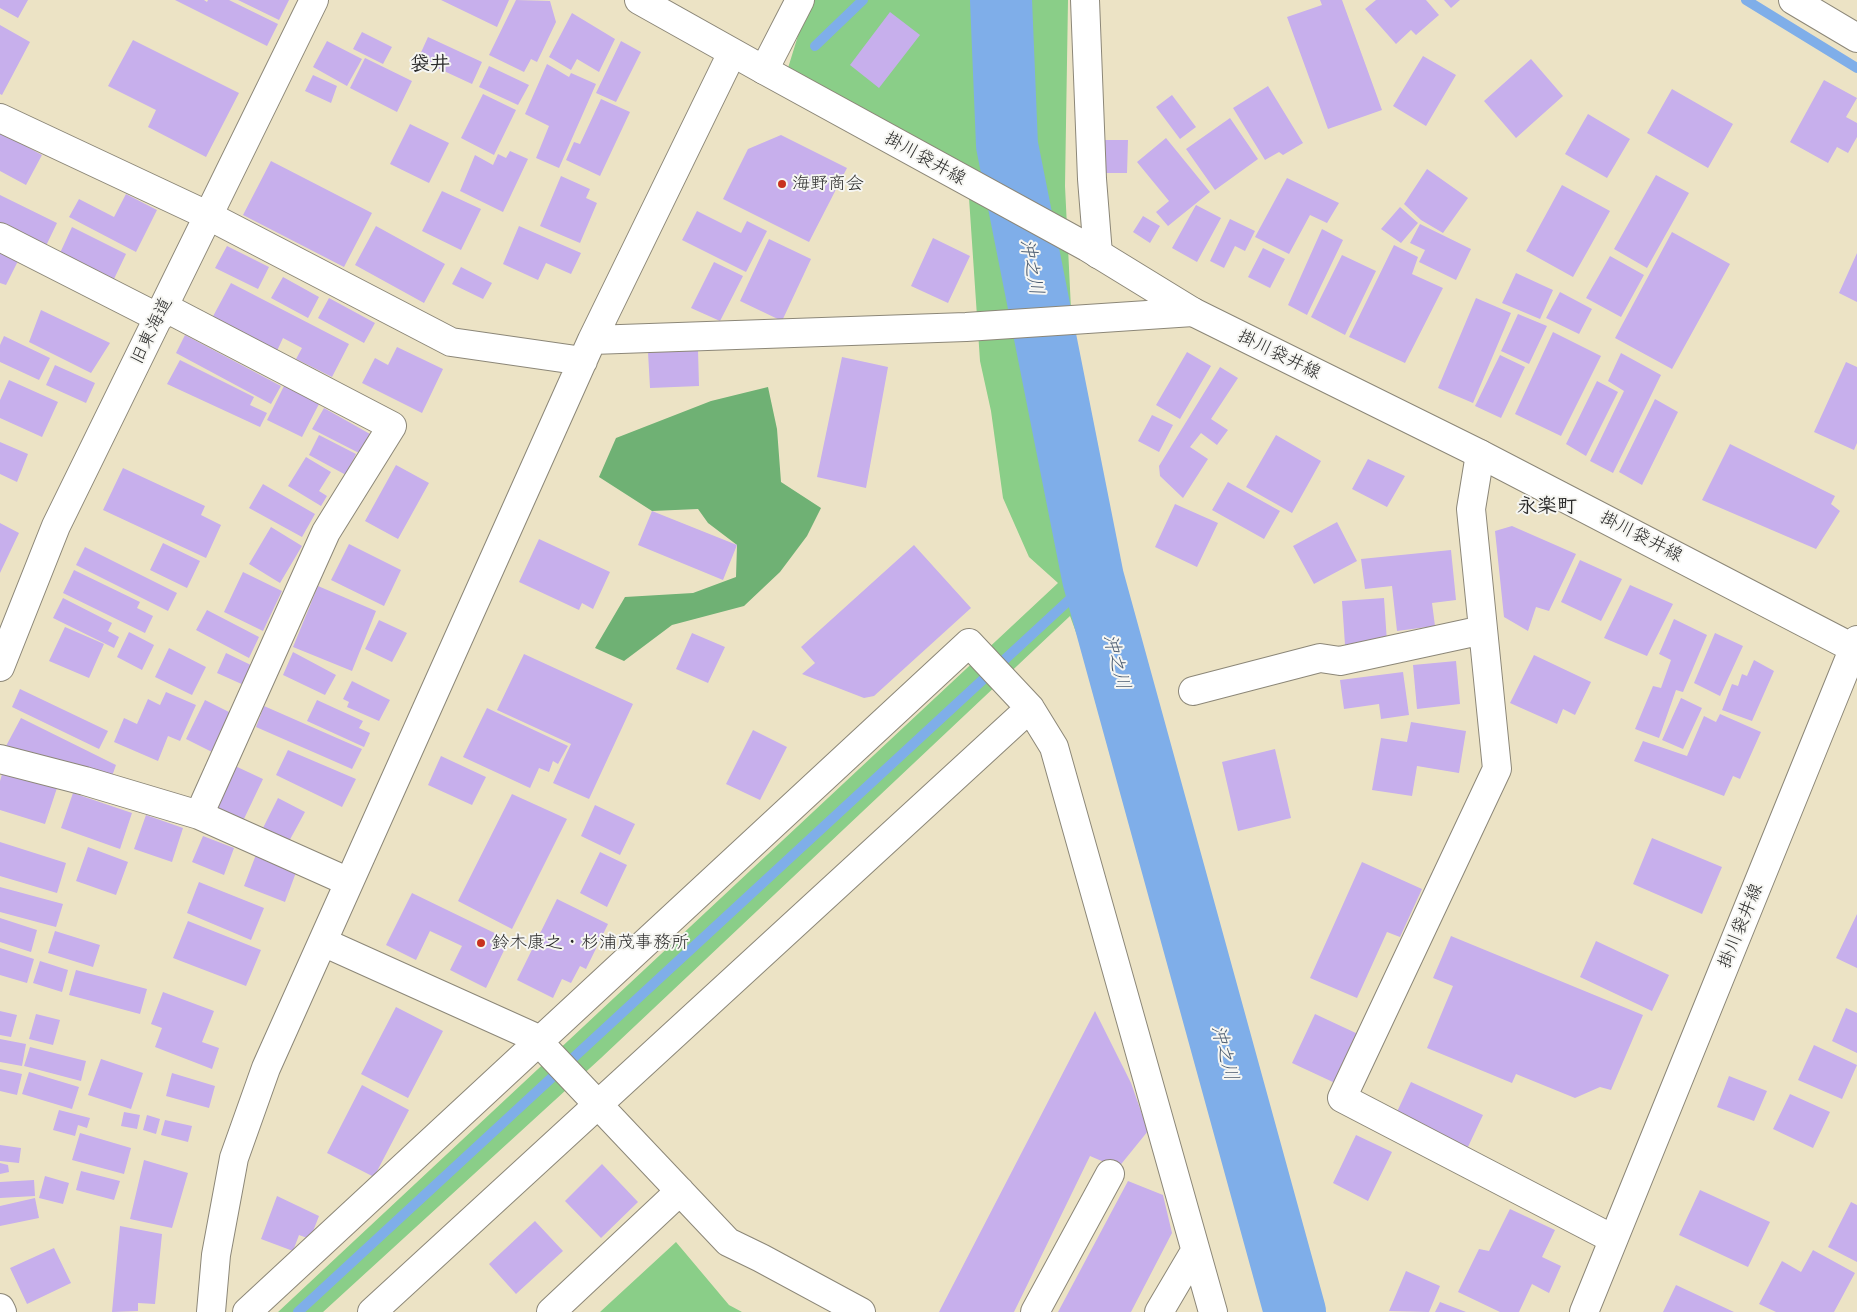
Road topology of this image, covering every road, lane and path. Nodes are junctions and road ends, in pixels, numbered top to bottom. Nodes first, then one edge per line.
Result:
1 (314, 0) edge
2 (639, 0) edge
3 (800, 0) edge
4 (1086, 0) edge
5 (1793, 0) edge
6 (1857, 38) edge
7 (732, 52) junction
8 (764, 70) junction
9 (0, 118) edge
10 (209, 216) junction
11 (0, 238) edge
12 (1093, 250) junction
13 (162, 312) junction
14 (1193, 312) junction
15 (587, 350) junction
16 (1480, 454) junction
17 (1483, 630) junction
18 (1856, 646) edge
19 (0, 667) edge
20 (1193, 692) dead end
21 (1030, 708) junction
22 (0, 759) edge
23 (200, 815) junction
24 (349, 882) junction
25 (323, 942) junction
26 (542, 1044) junction
27 (594, 1101) junction
28 (1110, 1174) dead end
29 (680, 1191) junction
30 (1613, 1239) junction
31 (1195, 1251) junction
32 (0, 1308) edge
33 (2, 1312) edge
34 (211, 1312) edge
35 (247, 1312) edge
36 (372, 1312) edge
37 (551, 1312) edge
38 (861, 1312) edge
39 (1036, 1312) edge
40 (1159, 1312) edge
41 (1212, 1312) edge
42 (1584, 1312) edge

1 - 10 street, 旧東海道
2 - 7 street, 掛川袋井線
3 - 8 street
4 - 12 street
5 - 6 street
7 - 8 street, 掛川袋井線
7 - 15 street
8 - 12 street, 掛川袋井線
9 - 10 street
10 - 13 street, 旧東海道
10 - 15 street
11 - 13 street
12 - 14 street, 掛川袋井線
13 - 19 street, 旧東海道
13 - 23 street
14 - 15 street
14 - 16 street, 掛川袋井線
15 - 24 street
16 - 17 street
16 - 18 street, 掛川袋井線
17 - 20 street
17 - 30 street
18 - 30 street, 掛川袋井線
21 - 26 street
21 - 27 street
21 - 31 street
22 - 23 street
23 - 24 street
24 - 25 street
25 - 26 street
25 - 34 street
26 - 27 street
26 - 35 street
27 - 29 street
27 - 36 street
28 - 39 street
29 - 37 street
29 - 38 street
30 - 42 street, 掛川袋井線
31 - 40 street
31 - 41 street
32 - 33 street

